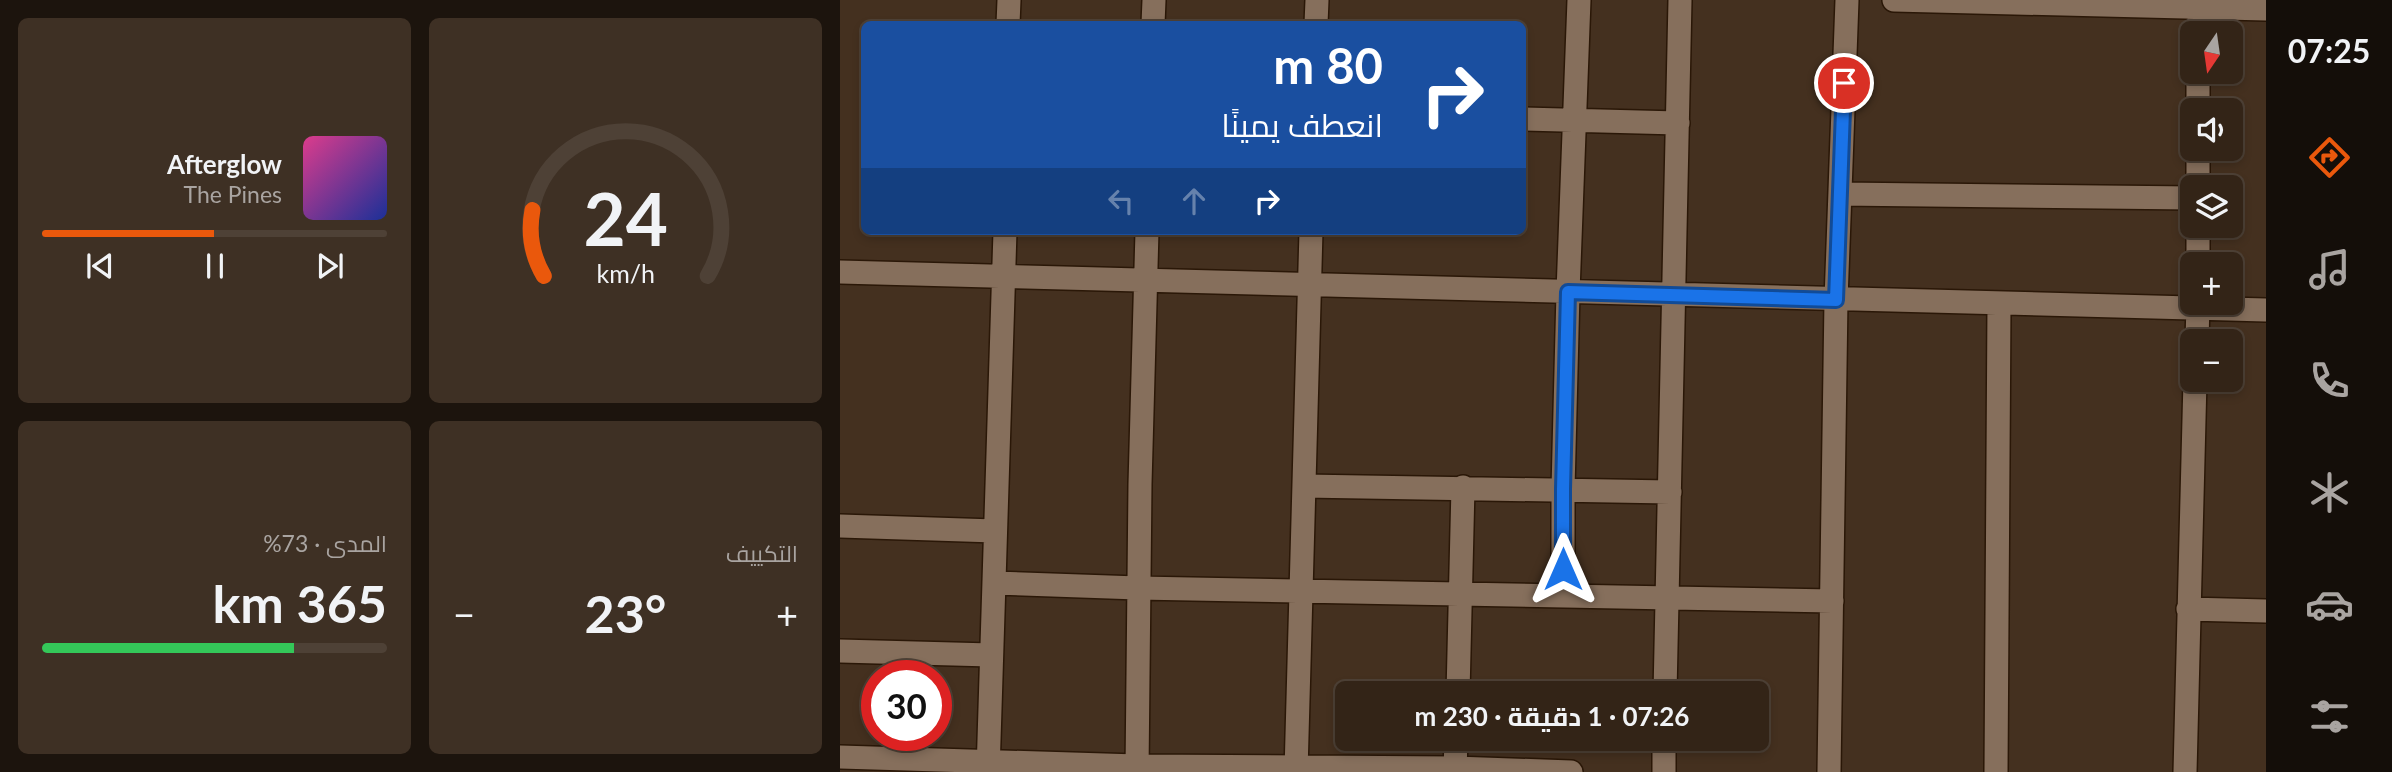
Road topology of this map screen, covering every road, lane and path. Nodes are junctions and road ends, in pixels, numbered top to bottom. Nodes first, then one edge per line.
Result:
1 (1009, 0) edge
2 (1154, 0) edge
3 (1317, 0) edge
4 (1579, 0) edge
5 (1680, 0) edge
6 (1847, 0) edge
7 (1894, 0) edge
8 (2251, 6) edge
9 (2199, 8) junction
10 (1009, 21) edge
11 (1153, 21) edge
12 (1316, 21) edge
13 (2199, 21) edge
14 (1526, 119) edge
15 (1575, 121) junction
16 (1678, 123) junction
17 (1840, 194) junction
18 (2180, 198) edge
19 (1005, 235) edge
20 (1147, 235) edge
21 (1311, 235) edge
22 (840, 272) edge
23 (1004, 277) junction
24 (1145, 281) junction
25 (1309, 285) junction
26 (1568, 292) junction
27 (1674, 296) junction
28 (1836, 300) junction
29 (1999, 304) junction
30 (2180, 305) edge
31 (2243, 308) edge
32 (2266, 310) edge
33 (2196, 392) edge
34 (1304, 486) junction
35 (1463, 487) junction
36 (1563, 489) junction
37 (1670, 492) junction
38 (840, 526) edge
39 (995, 531) junction
40 (994, 583) junction
41 (1138, 588) junction
42 (1300, 591) junction
43 (1460, 594) junction
44 (1563, 596) junction
45 (1667, 598) junction
46 (1832, 601) junction
47 (2188, 609) junction
48 (2266, 611) edge
49 (840, 651) edge
50 (991, 655) junction
51 (1458, 681) edge
52 (1665, 681) edge
53 (1456, 751) edge
54 (1664, 751) edge
55 (840, 757) edge
56 (988, 767) edge
57 (1137, 769) edge
58 (1296, 769) edge
59 (1455, 770) edge
60 (1571, 772) edge
61 (1664, 772) edge
62 (1829, 772) edge
63 (1996, 772) edge
64 (2185, 772) edge

1 - 10 street
2 - 11 street
3 - 12 street
4 - 15 street
5 - 16 street
6 - 17 street
7 - 9 street
8 - 9 street
9 - 13 street
14 - 15 street
15 - 16 street
15 - 26 street
16 - 27 street
17 - 18 street
17 - 28 street
19 - 23 street
20 - 24 street
21 - 25 street
22 - 23 street
23 - 24 street
23 - 39 street
24 - 25 street
24 - 41 street
25 - 26 street
25 - 34 street
26 - 27 street
26 - 36 street
27 - 28 street
27 - 37 street
28 - 29 street
28 - 46 street
29 - 30 street
29 - 63 street
31 - 32 street
33 - 47 street
34 - 35 street
34 - 42 street
35 - 36 street
35 - 43 street
36 - 37 street
36 - 44 street
37 - 45 street
38 - 39 street
39 - 40 street
40 - 41 street
40 - 50 street
41 - 42 street
41 - 57 street
42 - 43 street
42 - 58 street
43 - 44 street
43 - 51 street
44 - 45 street
45 - 46 street
45 - 52 street
46 - 62 street
47 - 48 street
47 - 64 street
49 - 50 street
50 - 56 street
53 - 59 street
54 - 61 street
55 - 56 street
56 - 57 street
57 - 58 street
58 - 59 street
59 - 60 street

